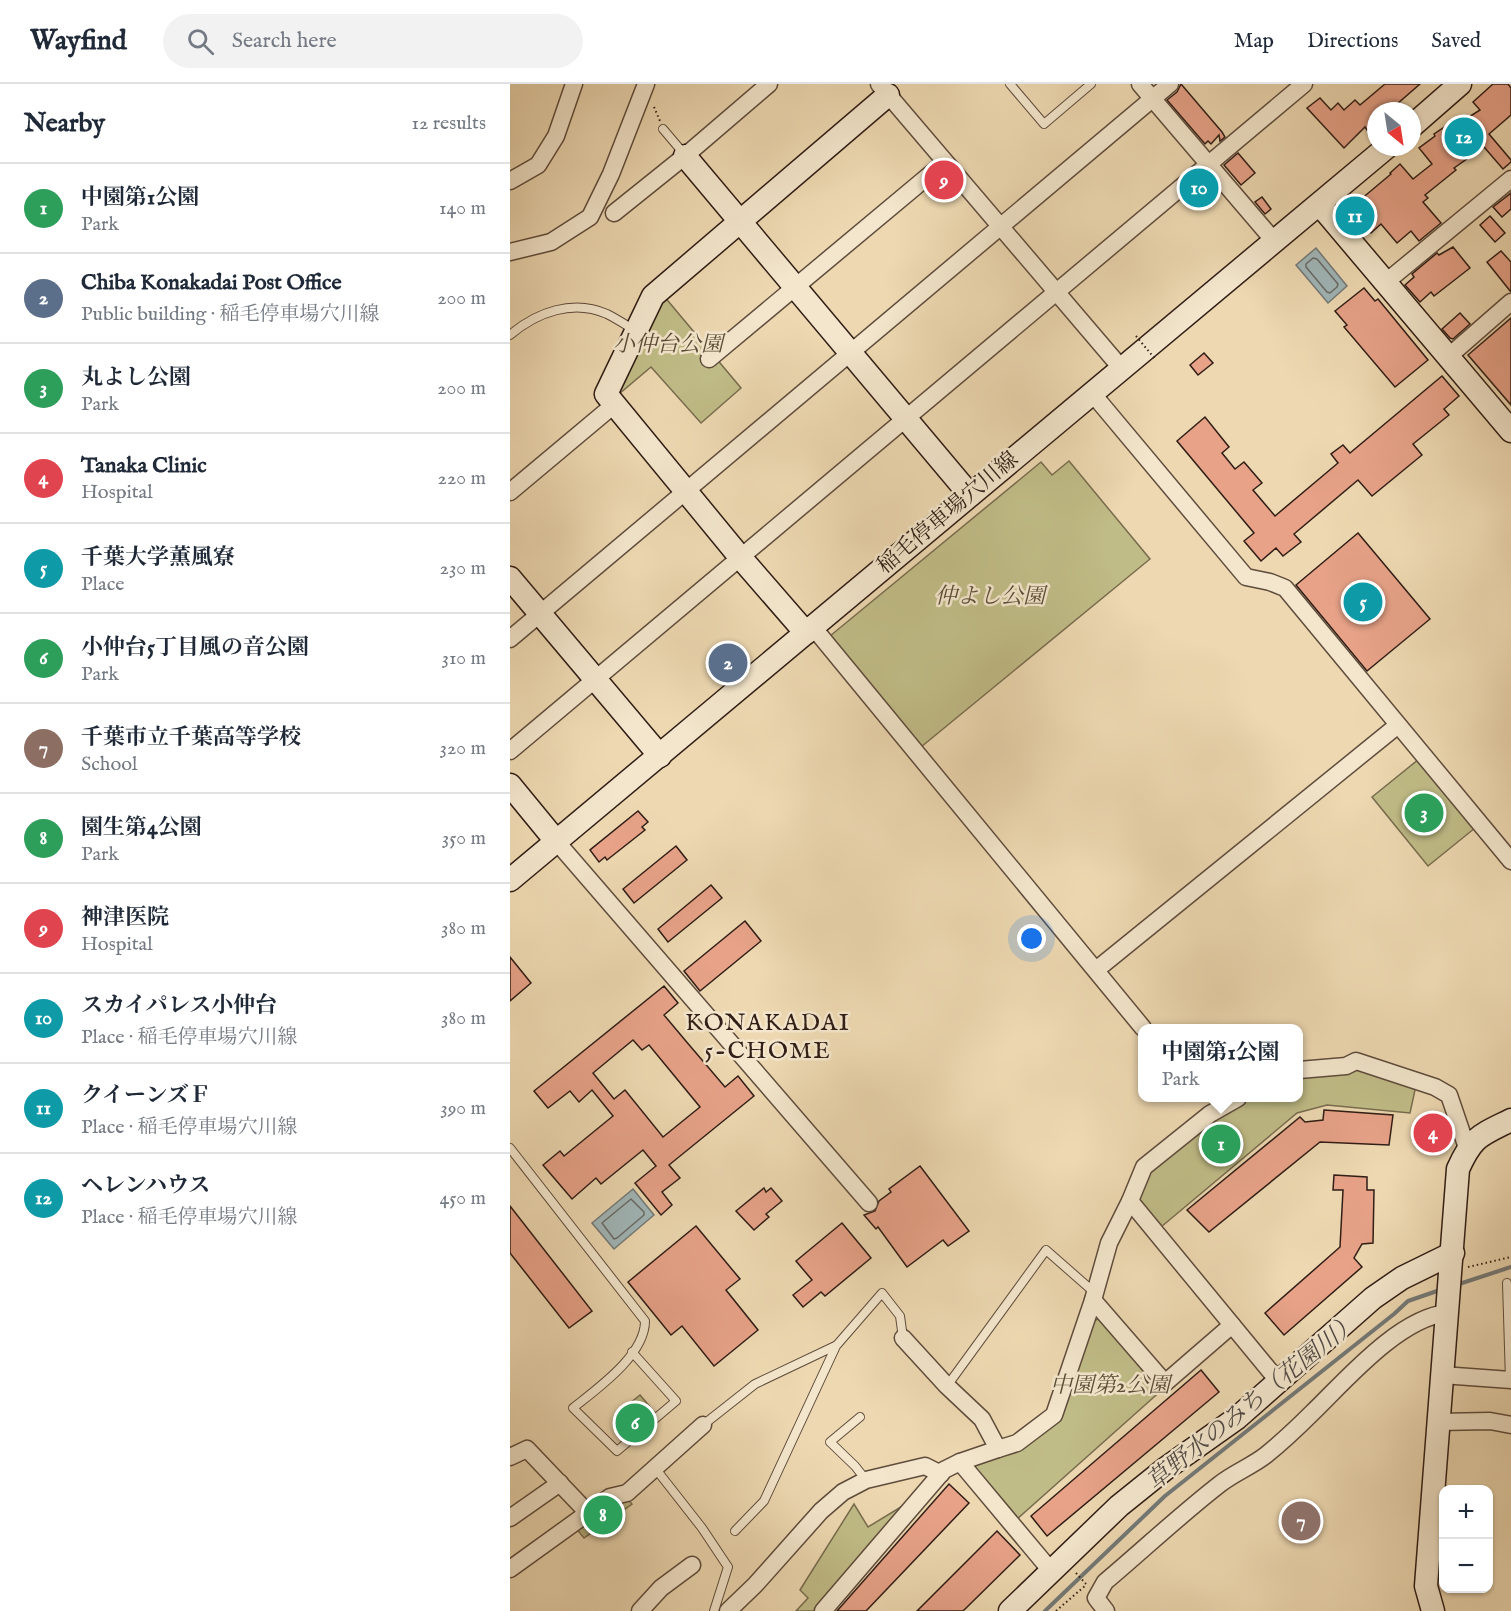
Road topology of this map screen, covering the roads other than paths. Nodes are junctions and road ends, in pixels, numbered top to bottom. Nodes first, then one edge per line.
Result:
1 (574, 84) edge
2 (646, 84) edge
3 (769, 84) edge
4 (1010, 84) edge
5 (1091, 84) edge
6 (1140, 84) edge
7 (1170, 84) edge
8 (1304, 84) edge
9 (1450, 88) edge
10 (884, 90) edge
11 (1153, 98) junction
12 (1421, 117) edge
13 (663, 129) dead end
14 (685, 156) junction
15 (1377, 156) edge
16 (945, 162) junction
17 (1209, 164) junction
18 (1511, 179) edge
19 (510, 181) edge
20 (1320, 205) junction
21 (614, 213) dead end
22 (741, 222) junction
23 (1000, 227) junction
24 (1275, 242) junction
25 (510, 252) edge
26 (1386, 282) junction
27 (795, 287) junction
28 (1056, 292) junction
29 (1511, 302) edge
30 (636, 331) junction
31 (510, 335) edge
32 (850, 353) junction
33 (1448, 357) junction
34 (709, 359) dead end
35 (1122, 369) junction
36 (1092, 393) junction
37 (615, 405) junction
38 (906, 419) junction
39 (1510, 427) edge
40 (686, 491) junction
41 (510, 492) edge
42 (970, 495) junction
43 (741, 557) junction
44 (510, 578) edge
45 (540, 614) junction
46 (810, 630) junction
47 (510, 639) edge
48 (595, 680) junction
49 (1398, 725) junction
50 (510, 751) edge
51 (660, 756) junction
52 (510, 785) edge
53 (556, 842) junction
54 (1511, 861) edge
55 (510, 880) edge
56 (1096, 970) junction
57 (1139, 1024) edge
58 (1303, 1070) edge
59 (1231, 1102) edge
60 (1511, 1120) edge
61 (510, 1148) edge
62 (1467, 1148) junction
63 (1130, 1201) junction
64 (869, 1203) dead end
65 (1452, 1262) junction
66 (1507, 1283) dead end
67 (1094, 1297) junction
68 (1447, 1308) junction
69 (1232, 1325) junction
70 (903, 1338) joint
71 (836, 1346) junction
72 (632, 1352) junction
73 (1442, 1375) junction
74 (1510, 1380) edge
75 (1279, 1382) junction
76 (947, 1386) junction
77 (860, 1417) dead end
78 (1438, 1422) junction
79 (703, 1425) joint
80 (1511, 1425) edge
81 (998, 1449) junction
82 (510, 1457) edge
83 (960, 1462) junction
84 (655, 1468) junction
85 (941, 1474) junction
86 (866, 1480) junction
87 (560, 1483) junction
88 (588, 1513) junction
89 (510, 1518) edge
90 (735, 1531) dead end
91 (692, 1565) dead end
92 (510, 1569) edge
93 (1063, 1571) junction
94 (640, 1611) edge
95 (714, 1611) edge
96 (728, 1611) edge
97 (823, 1611) edge
98 (1010, 1611) edge
99 (1106, 1611) edge
100 (1432, 1611) edge

1 - 19 street
2 - 25 street
3 - 14 street
4 - 5 lane
6 - 11 street
7 - 11 street
8 - 17 street
9 - 12 street
10 - 16 street
10 - 22 street
11 - 17 street
11 - 23 street
13 - 14 lane
14 - 21 street
14 - 22 street
15 - 20 street, 稲毛停車場穴川線
16 - 23 street
16 - 27 street
17 - 24 street
17 - 28 street
18 - 26 street
20 - 24 street, 稲毛停車場穴川線
20 - 26 street
22 - 27 street
22 - 30 street
23 - 28 street
23 - 32 street
24 - 35 street, 稲毛停車場穴川線
26 - 33 street
27 - 32 street
27 - 34 street
28 - 35 street
28 - 38 street
29 - 33 street
30 - 31 lane
30 - 37 street
32 - 38 street
32 - 40 street
33 - 39 street
35 - 36 street, 稲毛停車場穴川線
36 - 42 street, 稲毛停車場穴川線
36 - 49 street
37 - 40 street
37 - 41 street
38 - 42 street
38 - 43 street
40 - 43 street
40 - 45 street
42 - 46 street, 稲毛停車場穴川線
43 - 46 street
43 - 48 street
44 - 45 street
45 - 47 street
45 - 48 street
46 - 51 street, 稲毛停車場穴川線
46 - 56 street
48 - 50 street
48 - 51 street
49 - 54 street
49 - 56 street
51 - 53 street, 稲毛停車場穴川線
52 - 53 street
53 - 55 street, 稲毛停車場穴川線
53 - 64 street
56 - 57 street
58 - 62 street
59 - 63 street
60 - 62 street
61 - 72 lane
62 - 65 street
63 - 67 street
63 - 69 street
65 - 68 street
65 - 75 street
66 - 74 lane
67 - 69 street
67 - 76 lane
67 - 81 street
68 - 73 street
68 - 99 street
69 - 75 street
70 - 71 lane
70 - 76 street
71 - 79 lane
71 - 90 lane
72 - 72 lane
73 - 74 street
73 - 78 street
75 - 93 street
76 - 81 street
77 - 86 lane
78 - 80 street
78 - 100 street
79 - 84 street
81 - 83 street
82 - 87 street
83 - 85 street
83 - 93 street
84 - 88 street
84 - 95 lane
85 - 86 street
85 - 97 street
86 - 96 street
87 - 88 street
87 - 89 street
88 - 92 street
91 - 94 street
93 - 98 street

